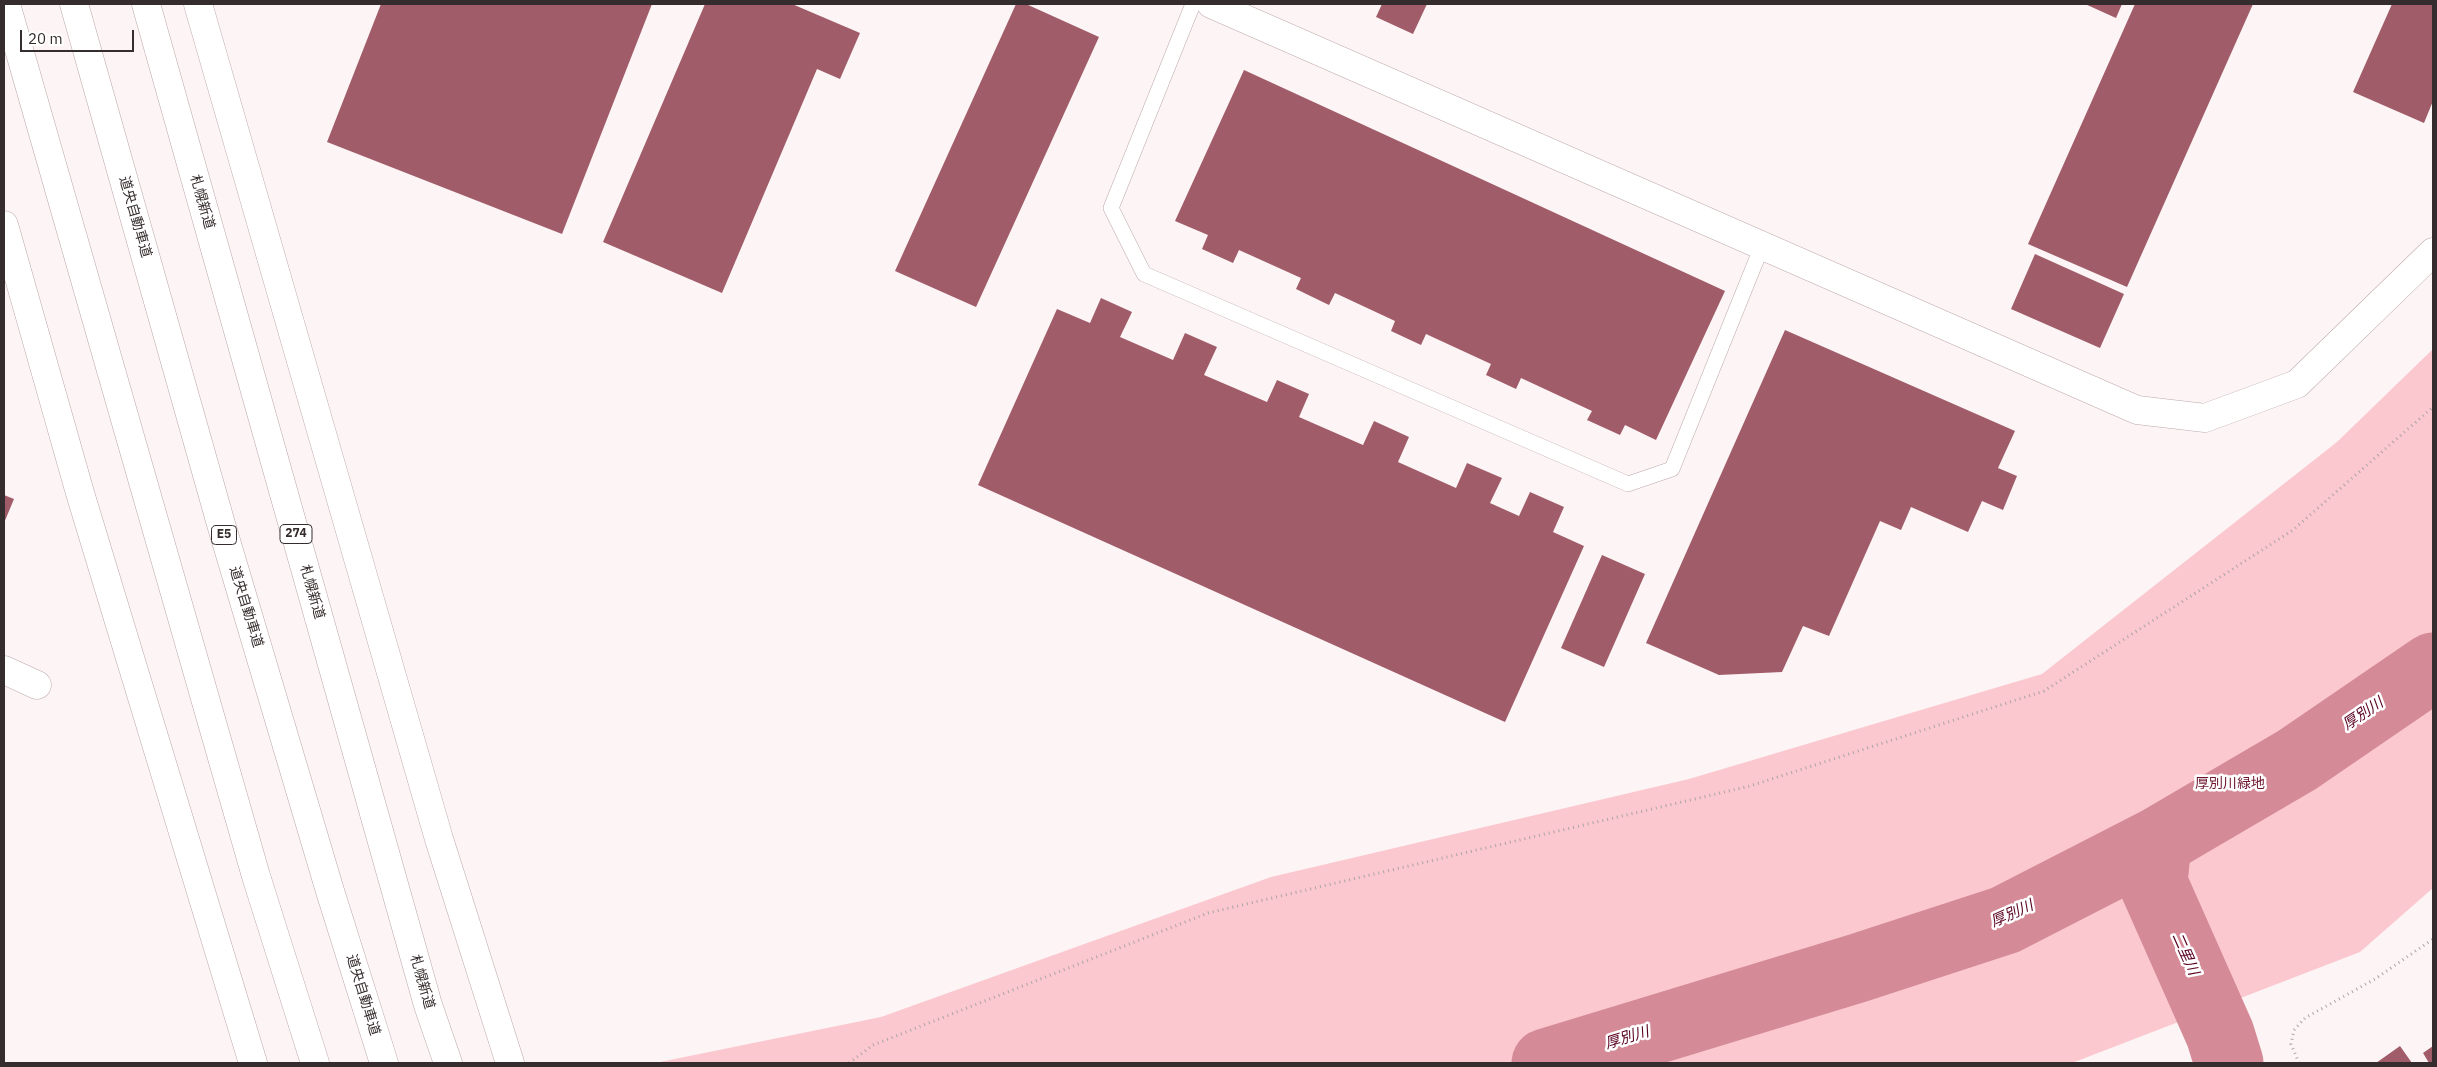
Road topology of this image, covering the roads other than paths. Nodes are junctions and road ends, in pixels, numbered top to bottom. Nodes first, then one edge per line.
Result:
1 (6, 4) edge
2 (74, 4) edge
3 (146, 4) edge
4 (198, 4) edge
5 (1193, 4) edge
6 (1211, 4) edge
7 (4, 225) edge
8 (1762, 246) junction
9 (2433, 252) edge
10 (4, 670) edge
11 (37, 685) dead end
12 (252, 1063) edge
13 (315, 1063) edge
14 (384, 1063) edge
15 (448, 1063) edge
16 (510, 1063) edge

1 - 13 main road
2 - 14 main road, 道央自動車道 / E5
3 - 15 main road, 札幌新道 / 274
4 - 16 main road
5 - 8 lane
6 - 8 main road
7 - 12 main road
8 - 9 main road
10 - 11 main road

